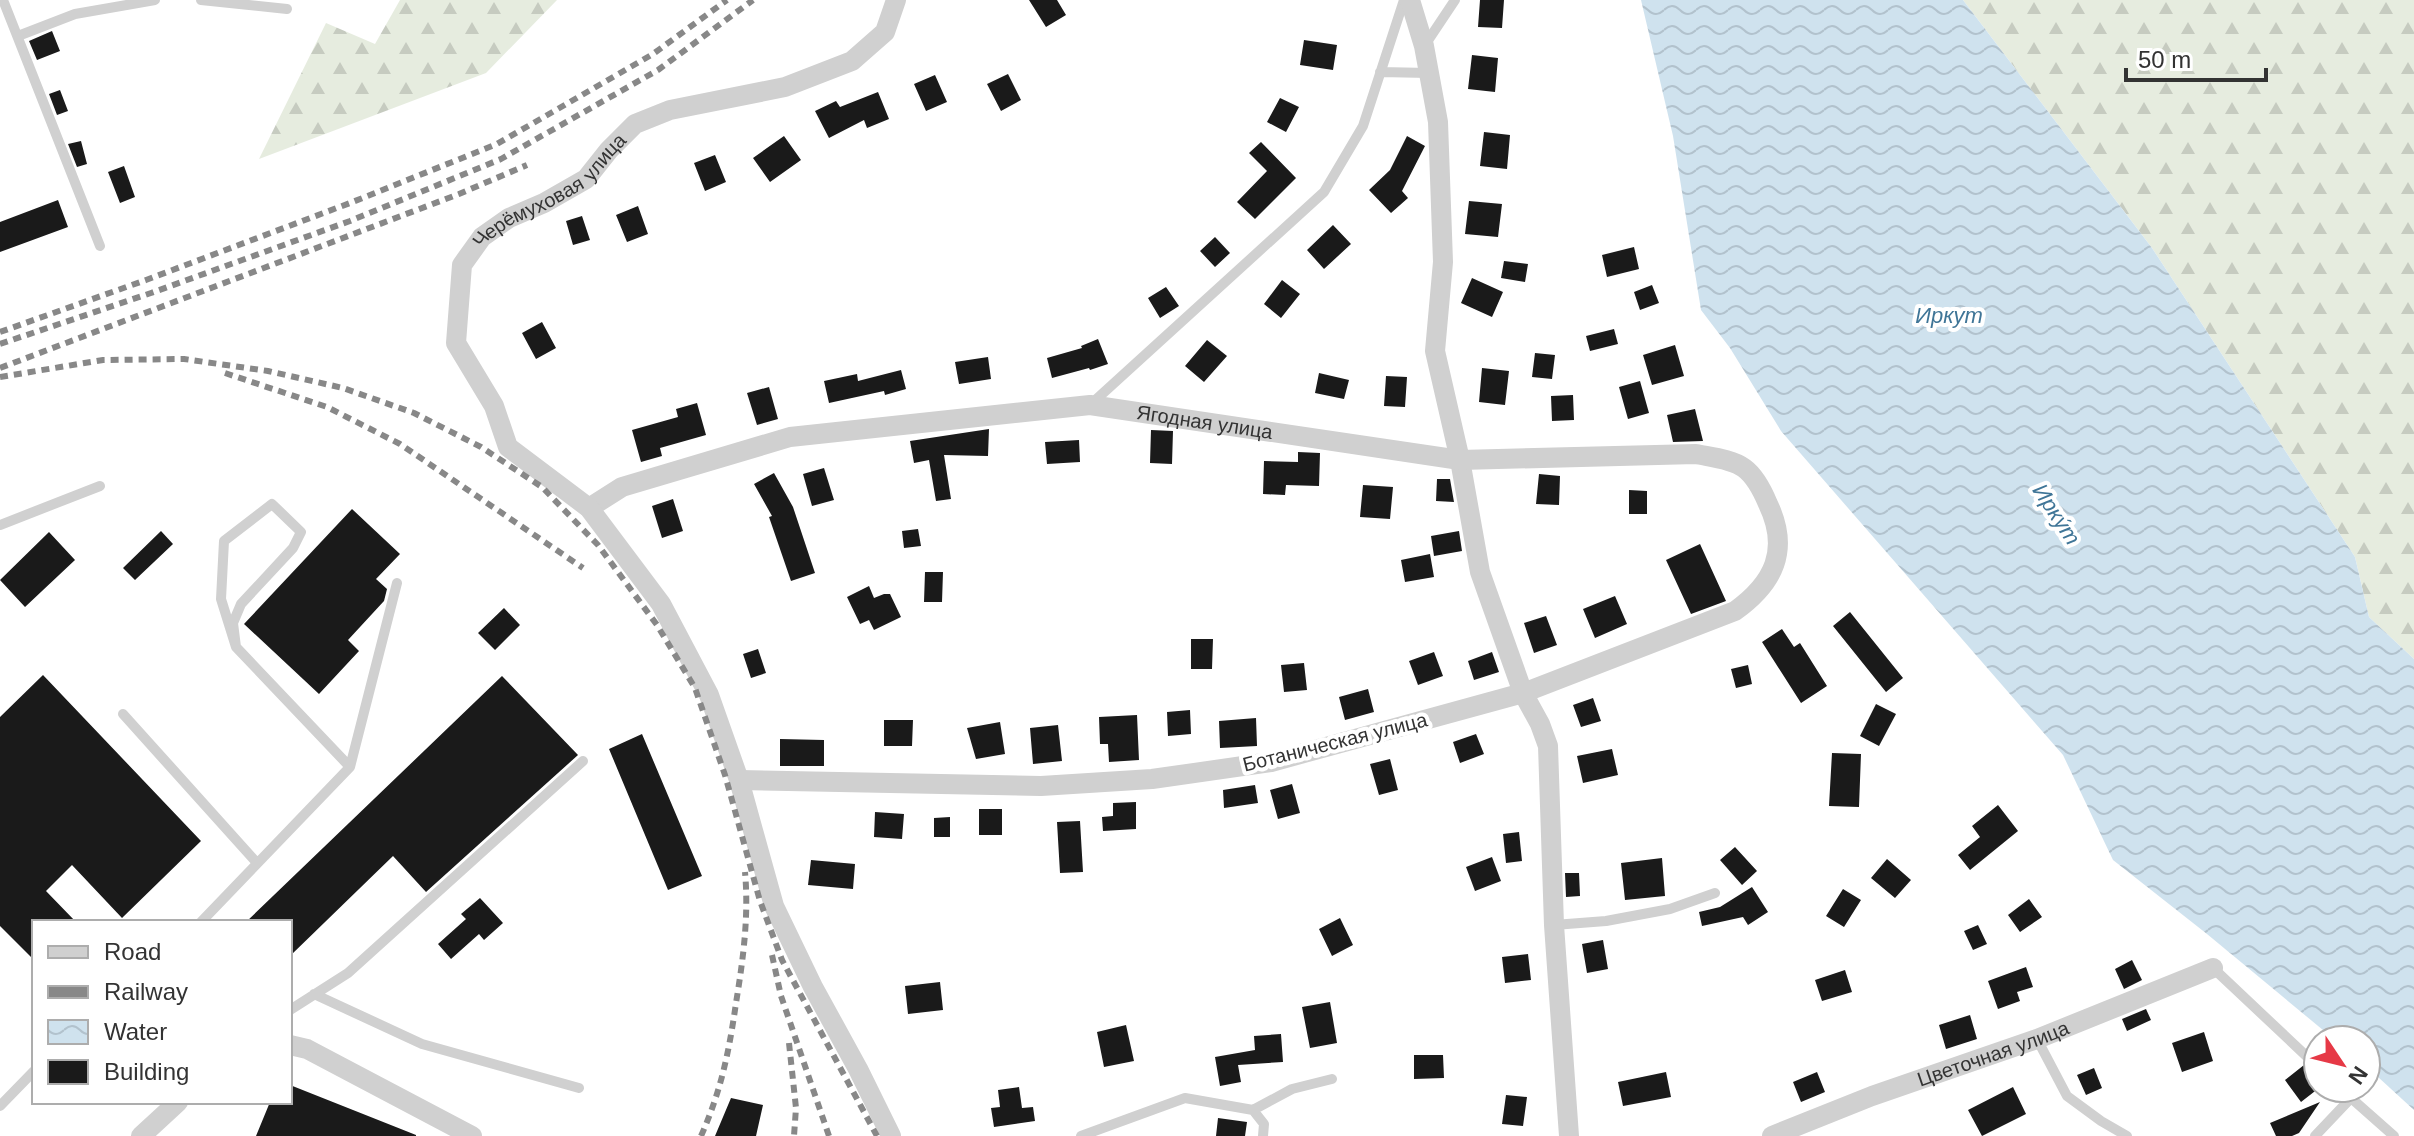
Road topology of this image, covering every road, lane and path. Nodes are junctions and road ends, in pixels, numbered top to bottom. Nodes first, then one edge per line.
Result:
1 (3, 0) edge
2 (155, 0) edge
3 (201, 0) edge
4 (896, 0) edge
5 (1404, 0) edge
6 (1410, 0) edge
7 (1455, 0) edge
8 (287, 9) dead end
9 (18, 36) junction
10 (1424, 46) junction
11 (1380, 72) junction
12 (1429, 73) junction
13 (100, 246) dead end
14 (1090, 405) junction
15 (1460, 460) junction
16 (100, 486) dead end
17 (589, 508) junction
18 (0, 525) edge
19 (1780, 545) joint
20 (397, 583) dead end
21 (236, 647) junction
22 (1523, 693) junction
23 (123, 714) dead end
24 (583, 761) dead end
25 (350, 767) junction
26 (739, 780) junction
27 (257, 863) junction
28 (1715, 893) dead end
29 (203, 920) edge
30 (1554, 925) junction
31 (2213, 968) joint
32 (314, 994) junction
33 (292, 1009) edge
34 (2037, 1039) junction
35 (292, 1045) edge
36 (2302, 1052) edge
37 (32, 1073) edge
38 (1332, 1079) dead end
39 (579, 1088) dead end
40 (176, 1104) edge
41 (2345, 1104) edge
42 (2358, 1104) edge
43 (0, 1106) edge
44 (1253, 1110) junction
45 (141, 1136) edge
46 (472, 1136) edge
47 (891, 1136) edge
48 (1081, 1136) edge
49 (1263, 1136) edge
50 (1569, 1136) edge
51 (1772, 1136) edge
52 (2127, 1136) edge
53 (2315, 1136) edge
54 (2394, 1136) edge

1 - 9 lane
2 - 9 lane
3 - 8 lane
4 - 17 street, Черёмуховая улица
5 - 11 lane
6 - 10 street
7 - 10 lane
9 - 13 lane
10 - 12 street
11 - 12 lane
11 - 14 lane
12 - 15 street
14 - 15 street, Ягодная улица
14 - 17 street, Ягодная улица
15 - 19 street, Ягодная улица
15 - 22 street
16 - 18 lane
17 - 26 street, Черёмуховая улица
19 - 22 street, Ботаническая улица
20 - 25 lane
21 - 21 lane
21 - 25 lane
22 - 26 street, Ботаническая улица
22 - 30 street
23 - 27 lane
24 - 32 lane
25 - 27 lane
26 - 47 street, Черёмуховая улица
27 - 29 lane
28 - 30 lane
30 - 50 street
31 - 34 street, Цветочная улица
31 - 36 lane
32 - 33 lane
32 - 39 lane
34 - 51 street, Цветочная улица
34 - 52 lane
35 - 46 street
37 - 43 lane
38 - 44 lane
40 - 45 street
41 - 53 lane
42 - 54 lane
44 - 48 lane
44 - 49 lane

